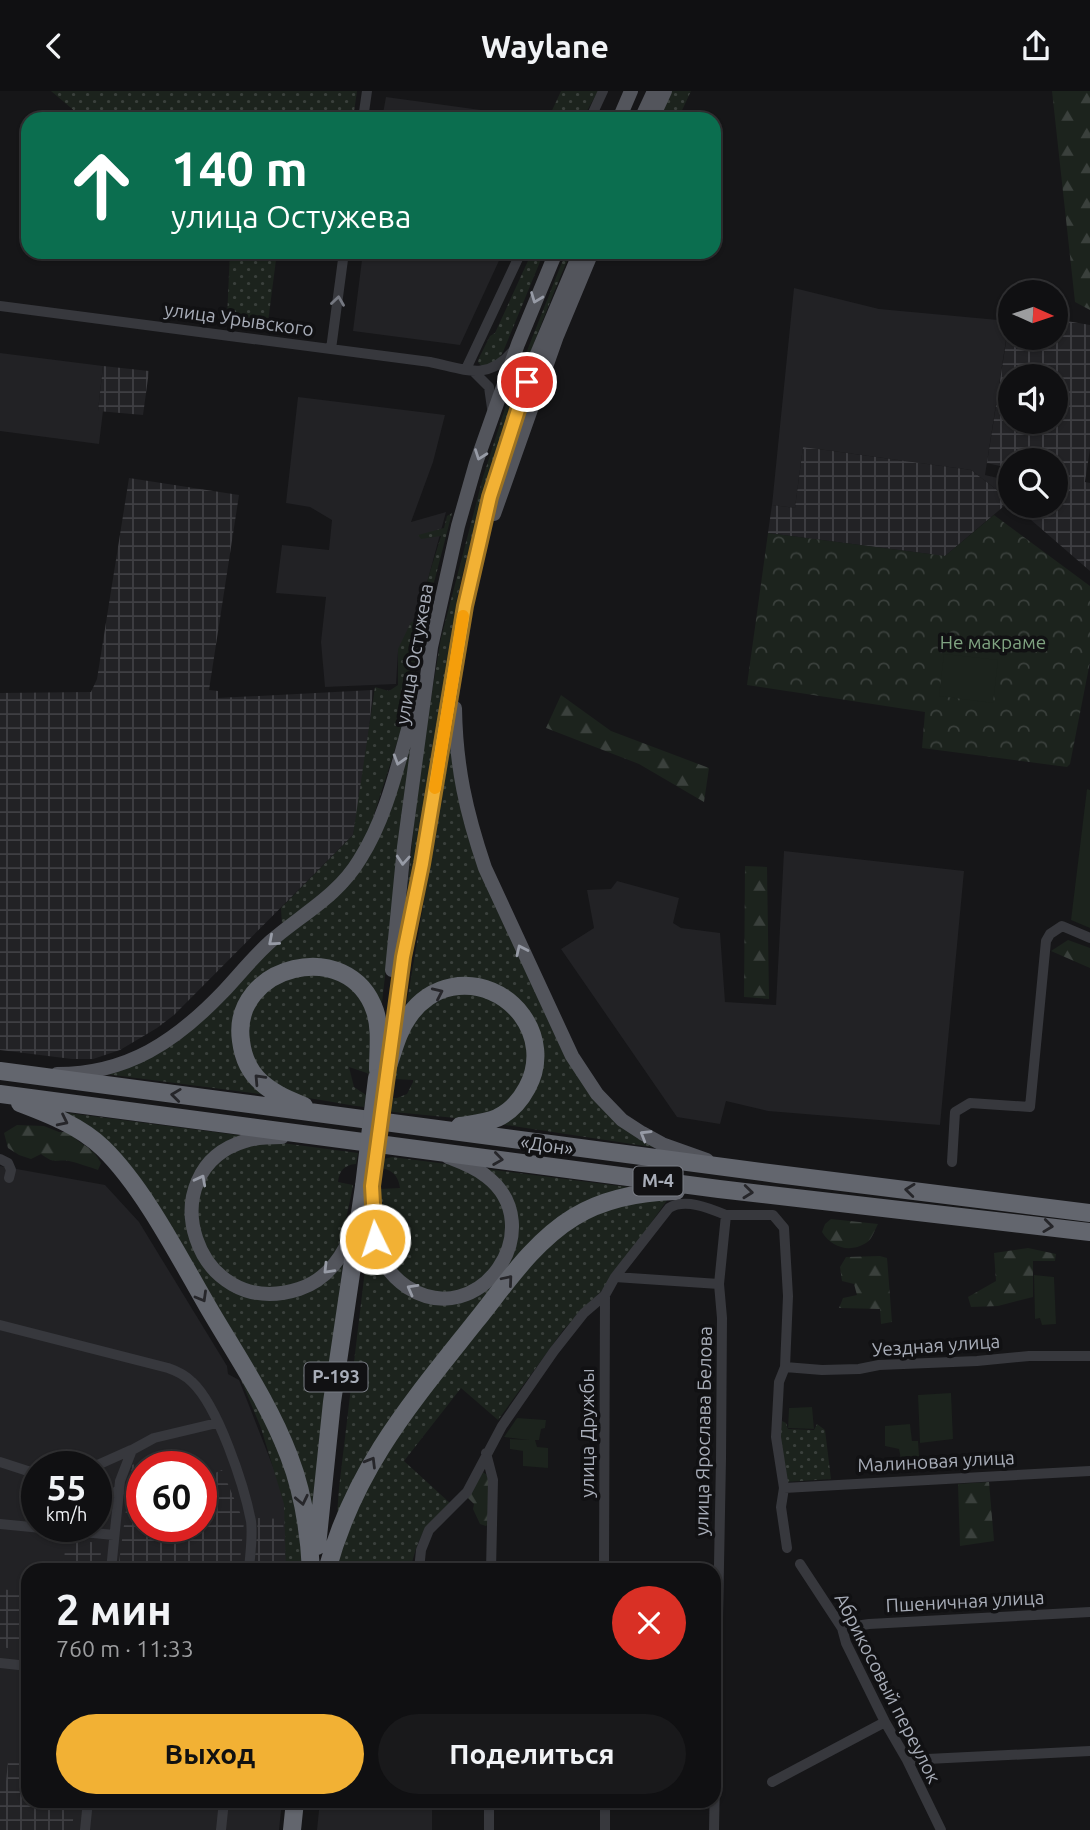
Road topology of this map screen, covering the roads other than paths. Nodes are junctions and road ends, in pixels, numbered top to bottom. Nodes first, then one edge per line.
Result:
1 (367, 91) edge
2 (603, 91) edge
3 (631, 91) edge
4 (654, 91) edge
5 (665, 91) edge
6 (364, 112) edge
7 (593, 112) edge
8 (622, 112) edge
9 (644, 112) edge
10 (655, 112) edge
11 (343, 259) edge
12 (518, 259) edge
13 (553, 259) edge
14 (577, 259) edge
15 (589, 259) edge
16 (0, 306) edge
17 (518, 344) junction
18 (331, 349) junction
19 (469, 370) junction
20 (492, 421) junction
21 (465, 606) junction
22 (431, 647) junction
23 (455, 668) junction
24 (1090, 938) edge
25 (8, 1072) edge
26 (382, 1074) junction
27 (0, 1095) edge
28 (317, 1112) junction
29 (434, 1128) junction
30 (316, 1135) junction
31 (430, 1150) junction
32 (0, 1159) edge
33 (952, 1162) dead end
34 (732, 1168) junction
35 (9, 1178) dead end
36 (368, 1186) junction
37 (719, 1189) junction
38 (1090, 1213) edge
39 (726, 1215) junction
40 (1090, 1232) edge
41 (615, 1277) junction
42 (719, 1284) junction
43 (604, 1295) junction
44 (0, 1325) edge
45 (1090, 1356) edge
46 (785, 1367) junction
47 (217, 1423) junction
48 (132, 1450) junction
49 (486, 1453) junction
50 (112, 1459) edge
51 (0, 1462) edge
52 (21, 1469) edge
53 (1090, 1471) edge
54 (784, 1488) junction
55 (112, 1492) edge
56 (119, 1493) junction
57 (0, 1524) edge
58 (114, 1535) junction
59 (787, 1548) dead end
60 (112, 1563) edge
61 (249, 1563) edge
62 (312, 1563) edge
63 (314, 1563) edge
64 (326, 1563) edge
65 (328, 1563) edge
66 (420, 1563) edge
67 (491, 1563) edge
68 (604, 1563) edge
69 (719, 1563) edge
70 (800, 1564) dead end
71 (1090, 1612) edge
72 (842, 1628) junction
73 (0, 1663) edge
74 (21, 1665) edge
75 (885, 1722) junction
76 (1090, 1751) edge
77 (907, 1760) junction
78 (772, 1782) dead end
79 (87, 1808) edge
80 (223, 1808) edge
81 (294, 1808) edge
82 (489, 1808) edge
83 (605, 1808) edge
84 (714, 1808) edge
85 (85, 1830) edge
86 (221, 1830) edge
87 (292, 1830) edge
88 (489, 1830) edge
89 (605, 1830) edge
90 (714, 1830) edge
91 (941, 1830) edge

1 - 6 street
2 - 7 street
3 - 8 main road
4 - 9 main road
5 - 10 main road
18 -> 11 street
12 - 19 street
13 -> 17 main road, улица Остужева
14 - 21 main road
15 - 21 main road
16 - 18 street, улица Урывского
17 - 19 street
17 - 20 main road, улица Остужева
18 - 19 street, улица Урывского
19 - 20 street
20 -> 22 main road, улица Остужева
21 - 23 main road
22 -> 25 main road
22 -> 26 main road, улица Остужева
23 - 26 main road
34 -> 23 main road
24 - 33 street
28 -> 25 highway, «Дон» / М-4
28 -> 26 highway
26 -> 29 highway
26 - 36 highway, Р-193
27 - 30 highway, «Дон» / М-4
27 -> 62 highway
28 - 29 highway, «Дон» / М-4
29 - 34 highway, «Дон» / М-4
30 - 31 highway, «Дон» / М-4
36 -> 30 main road
31 -> 36 main road
31 -> 37 highway, «Дон» / М-4
32 - 35 street
38 -> 34 highway, «Дон» / М-4
36 - 63 highway, Р-193
36 - 64 highway, Р-193
37 -> 40 highway, «Дон» / М-4
65 -> 37 highway
39 - 41 street
39 - 42 street, улица Ярослава Белова
39 - 46 street
41 - 42 street
41 - 43 street
42 - 69 street, улица Ярослава Белова
43 - 49 street
43 - 68 street, улица Дружбы
44 - 47 street
45 - 46 street, Уездная улица
46 - 54 street
47 - 48 street
47 - 61 street
48 - 50 street
48 - 56 street
49 - 66 street
49 - 67 street
51 - 52 street
53 - 54 street, Малиновая улица
54 - 59 street
55 - 56 street
56 - 58 street
57 - 58 street
58 - 60 street
70 - 72 street, Абрикосовый переулок
71 - 72 street, Пшеничная улица
72 - 75 street, Абрикосовый переулок
73 - 74 street
75 - 77 street, Абрикосовый переулок
75 - 78 street
76 - 77 street
77 - 91 street, Абрикосовый переулок
79 - 85 street
80 - 86 street
81 - 87 highway
82 - 88 street
83 - 89 street
84 - 90 street, улица Ярослава Белова

